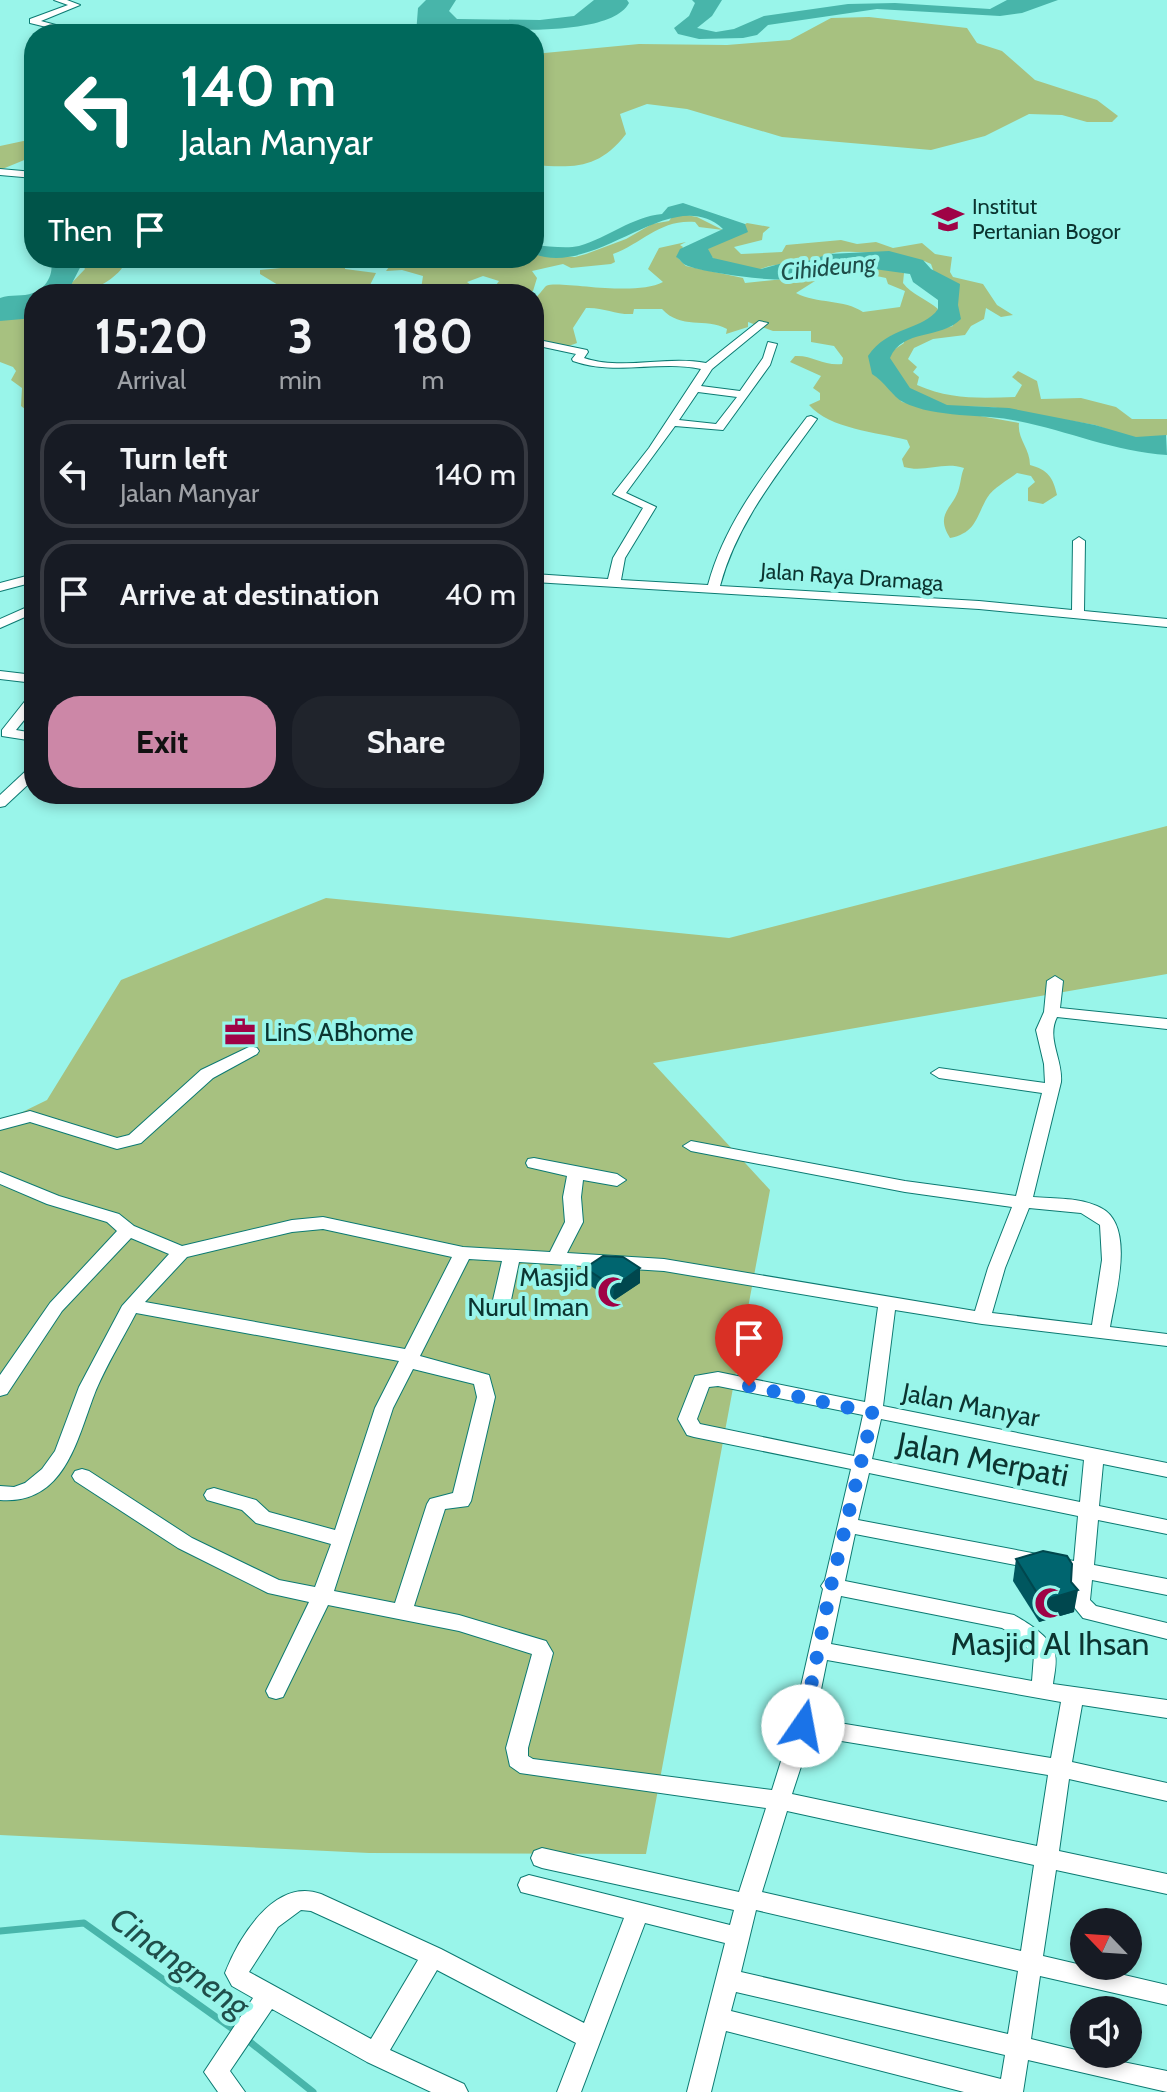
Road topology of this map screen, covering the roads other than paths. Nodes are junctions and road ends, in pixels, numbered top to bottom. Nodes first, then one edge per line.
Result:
1 (58, 0) edge
2 (45, 24) edge
3 (0, 172) edge
4 (24, 174) edge
5 (763, 323) dead end
6 (544, 344) edge
7 (772, 344) dead end
8 (708, 367) junction
9 (696, 388) junction
10 (744, 395) junction
11 (811, 419) dead end
12 (671, 422) junction
13 (1079, 541) dead end
14 (544, 578) edge
15 (24, 581) edge
16 (614, 582) junction
17 (0, 587) edge
18 (713, 589) junction
19 (24, 613) edge
20 (1078, 615) junction
21 (1167, 623) edge
22 (0, 624) edge
23 (0, 675) edge
24 (24, 678) edge
25 (24, 712) edge
26 (24, 736) edge
27 (24, 780) edge
28 (0, 803) edge
29 (1055, 981) dead end
30 (1052, 1012) junction
31 (1167, 1024) edge
32 (251, 1051) dead end
33 (939, 1073) dead end
34 (1050, 1089) junction
35 (0, 1125) edge
36 (691, 1146) dead end
37 (534, 1163) dead end
38 (576, 1173) junction
39 (617, 1180) dead end
40 (3, 1183) edge
41 (1021, 1202) junction
42 (128, 1230) junction
43 (181, 1252) junction
44 (463, 1253) junction
45 (512, 1255) junction
46 (557, 1256) junction
47 (502, 1300) dead end
48 (887, 1304) junction
49 (131, 1306) junction
50 (982, 1318) junction
51 (1100, 1332) junction
52 (1167, 1340) edge
53 (410, 1359) junction
54 (0, 1389) edge
55 (873, 1413) junction
56 (694, 1430) joint
57 (1094, 1455) junction
58 (862, 1466) junction
59 (1167, 1470) edge
60 (82, 1476) dead end
61 (0, 1493) edge
62 (214, 1495) dead end
63 (1091, 1511) junction
64 (847, 1525) junction
65 (1167, 1527) edge
66 (342, 1539) junction
67 (1084, 1570) junction
68 (831, 1586) junction
69 (1167, 1587) edge
70 (321, 1598) junction
71 (402, 1613) junction
72 (1167, 1631) edge
73 (819, 1650) junction
74 (276, 1691) dead end
75 (1042, 1691) junction
76 (1073, 1695) junction
77 (1167, 1709) edge
78 (803, 1726) junction
79 (1060, 1768) junction
80 (1167, 1792) edge
81 (778, 1800) junction
82 (1045, 1857) junction
83 (542, 1858) dead end
84 (1167, 1884) edge
85 (529, 1885) dead end
86 (748, 1901) junction
87 (638, 1912) junction
88 (740, 1937) junction
89 (433, 1956) junction
90 (1030, 1965) junction
91 (729, 1980) junction
92 (269, 1994) junction
93 (1167, 1995) edge
94 (721, 2019) junction
95 (590, 2038) junction
96 (1017, 2047) junction
97 (375, 2054) junction
98 (1167, 2082) edge
99 (233, 2092) edge
100 (456, 2092) edge
101 (569, 2092) edge
102 (699, 2092) edge
103 (1009, 2092) edge

1 - 2 street
3 - 4 street
5 - 8 street
6 - 8 street
7 - 10 street
8 - 9 street
9 - 10 street
9 - 12 street
10 - 12 street
11 - 18 street
12 - 16 street
13 - 20 street
14 - 16 street, Jalan Raya Dramaga
15 - 17 street
16 - 18 street, Jalan Raya Dramaga
18 - 20 street, Jalan Raya Dramaga
19 - 22 street
20 - 21 street, Jalan Raya Dramaga
23 - 24 street
25 - 26 street
27 - 28 street
29 - 30 street
30 - 31 street
30 - 34 street
32 - 35 street
33 - 34 street
34 - 41 street
36 - 41 street
37 - 38 street
38 - 39 street
38 - 46 street
40 - 42 street
41 - 50 street
41 - 51 street
42 - 43 street
42 - 54 street
43 - 44 street
43 - 49 street
44 - 45 street
44 - 53 street
45 - 46 street
45 - 47 street
46 - 48 street
48 - 50 street
48 - 55 street
49 - 53 street
49 - 61 street
50 - 51 street
51 - 52 street
53 - 66 street
53 - 71 street
55 - 56 street, Jalan Manyar
55 - 57 street, Jalan Manyar
55 - 58 street
56 - 58 street, Jalan Merpati
57 - 59 street, Jalan Manyar
57 - 63 street
58 - 63 street, Jalan Merpati
58 - 64 street
60 - 70 street
62 - 66 street
63 - 65 street, Jalan Merpati
63 - 67 street
64 - 67 street
64 - 68 street
66 - 70 street
67 - 69 street
67 - 72 street
68 - 73 street
68 - 75 street
70 - 71 street
70 - 74 street
71 - 81 street
73 - 75 street
73 - 78 street
75 - 76 street
76 - 77 street
76 - 79 street
78 - 79 street
78 - 81 street
79 - 80 street
79 - 82 street
81 - 82 street
81 - 86 street
82 - 84 street
82 - 90 street
83 - 86 street
85 - 87 street
86 - 88 street
86 - 90 street
87 - 88 street
87 - 95 street
88 - 91 street
89 - 92 street
89 - 95 street
89 - 97 street
90 - 93 street
90 - 96 street
91 - 94 street
91 - 96 street
92 - 97 street
92 - 99 street
94 - 102 street
94 - 103 street
95 - 101 street
96 - 98 street
96 - 103 street
97 - 100 street

